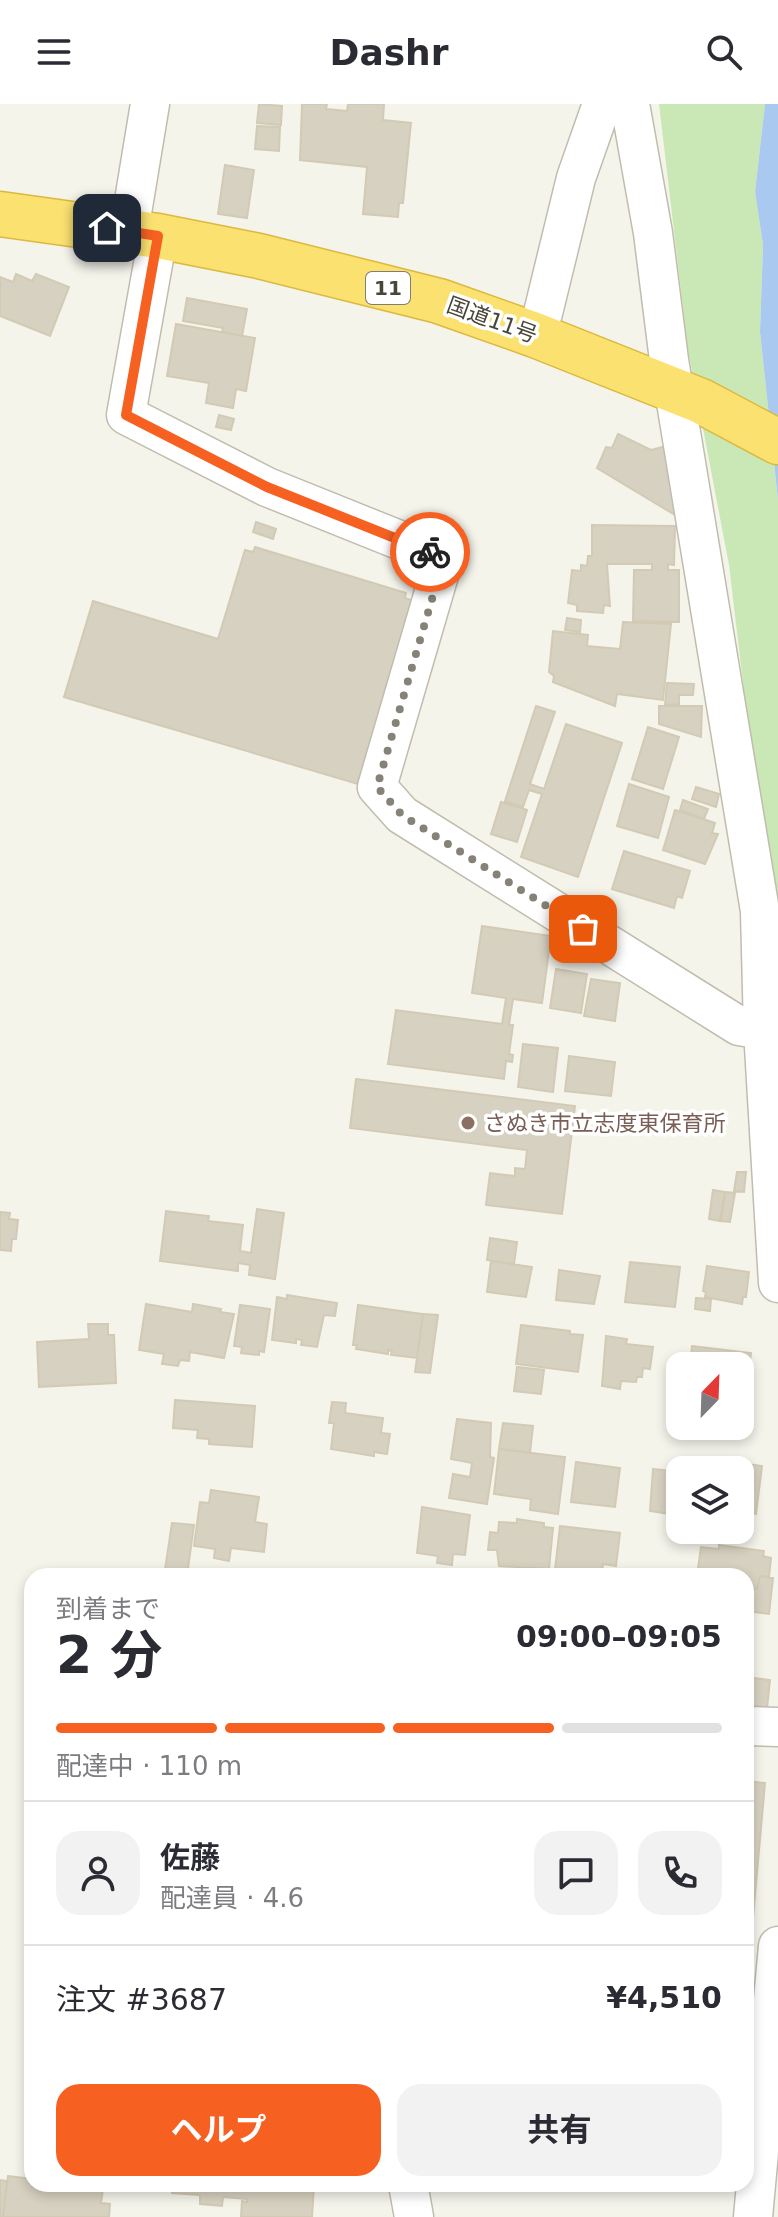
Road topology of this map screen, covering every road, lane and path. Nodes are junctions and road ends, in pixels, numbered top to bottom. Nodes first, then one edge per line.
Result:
1 (150, 104) edge
2 (602, 104) edge
3 (630, 104) edge
4 (0, 214) edge
5 (144, 233) junction
6 (535, 335) junction
7 (688, 396) junction
8 (778, 442) edge
9 (763, 1030) junction
10 (778, 1283) edge
11 (754, 1726) edge
12 (778, 1727) edge
13 (778, 1946) edge
14 (409, 2192) edge
15 (414, 2217) edge
16 (753, 2217) edge

1 - 5 street
2 - 6 street
3 - 7 street
4 - 5 highway, 国道11号 / 11
5 - 6 highway, 国道11号 / 11
5 - 9 street
6 - 7 highway, 国道11号 / 11
7 - 8 highway, 国道11号 / 11
7 - 9 street
9 - 10 street
11 - 12 street
13 - 16 street
14 - 15 street

